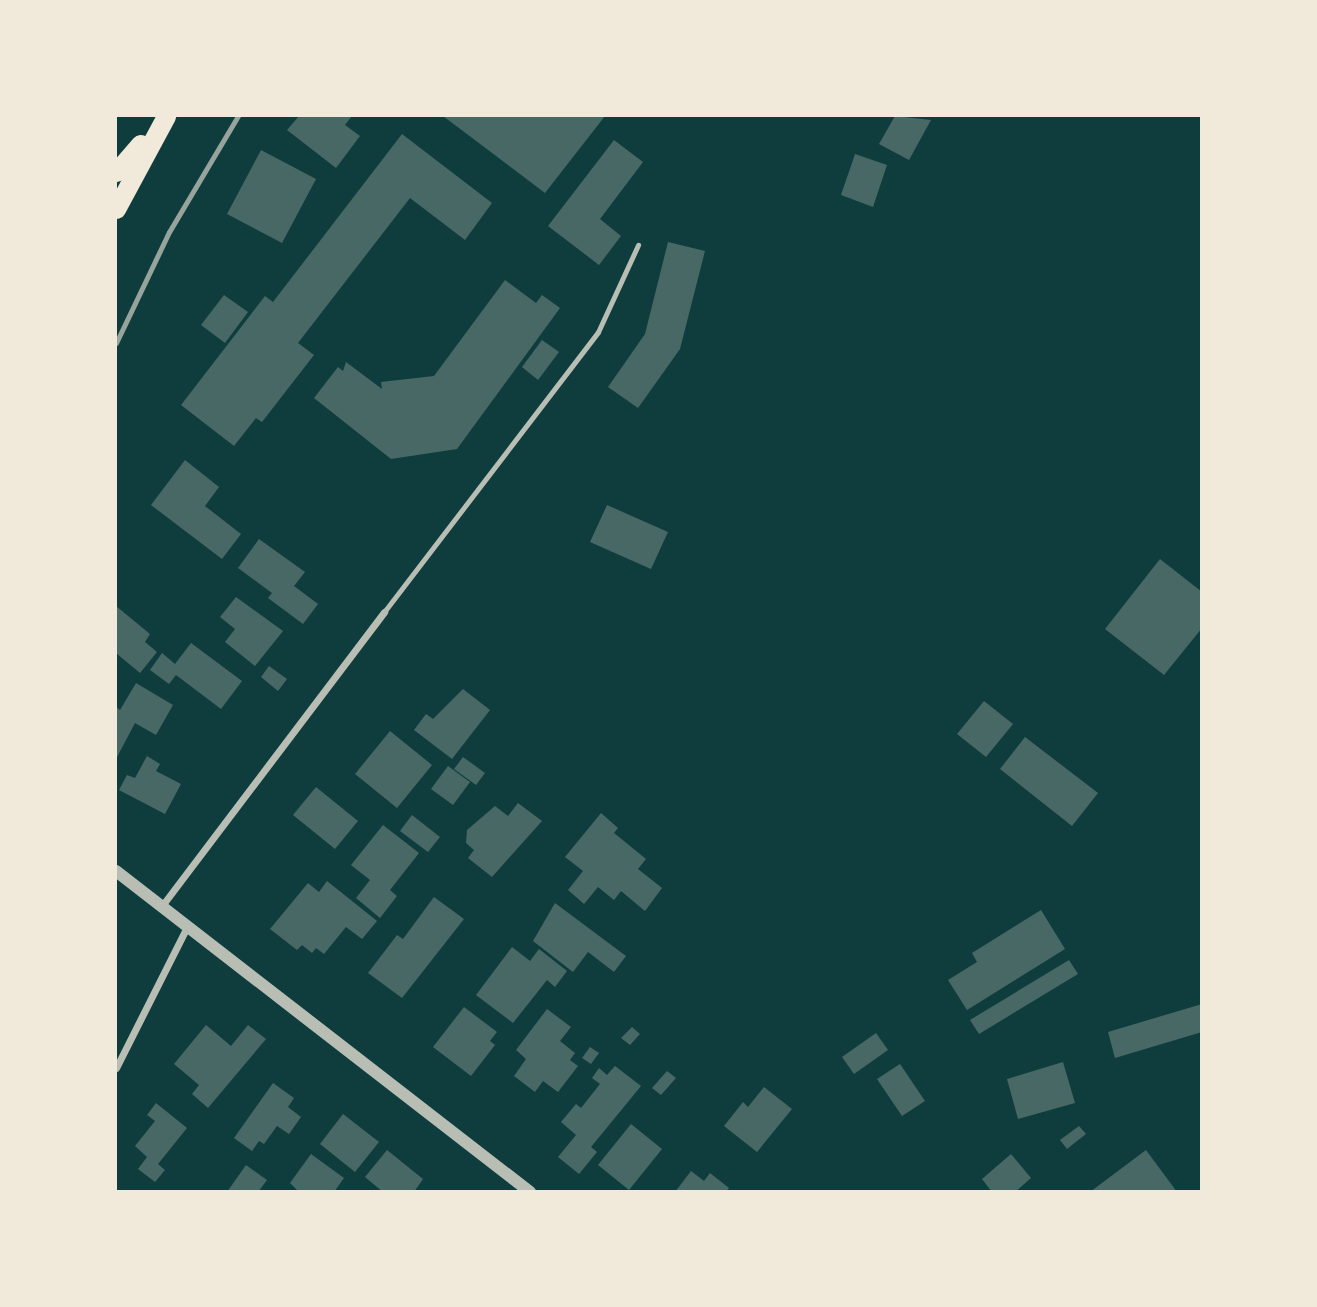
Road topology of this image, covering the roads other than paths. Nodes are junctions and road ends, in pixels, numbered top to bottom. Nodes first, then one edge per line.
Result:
1 (165, 116) edge
2 (116, 172) edge
3 (116, 209) edge
4 (638, 245) dead end
5 (384, 612) joint
6 (116, 870) edge
7 (161, 907) junction
8 (187, 927) junction
9 (116, 1068) edge
10 (530, 1192) edge

1 - 2 highway
1 - 3 highway
4 - 5 lane
5 - 7 street
6 - 7 street
7 - 8 street
8 - 9 street
8 - 10 street

